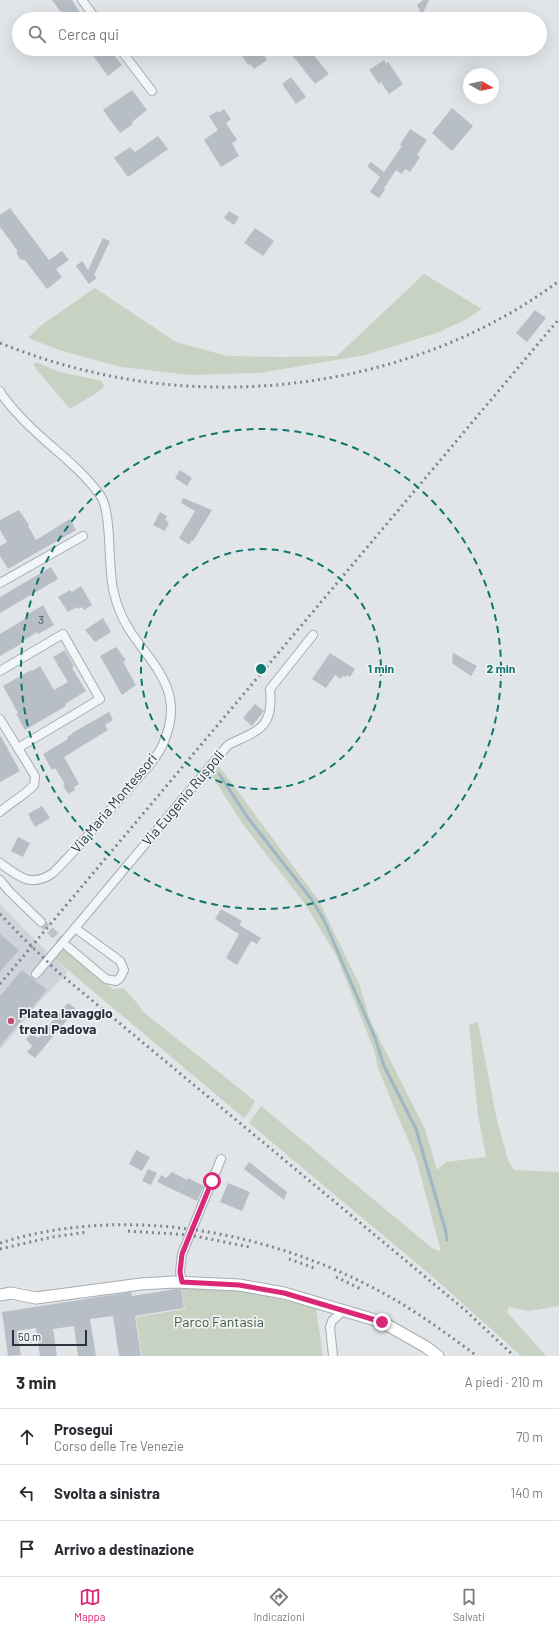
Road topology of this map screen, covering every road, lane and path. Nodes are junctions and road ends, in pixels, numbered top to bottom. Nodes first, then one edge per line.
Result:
1 (82, 0) edge
2 (91, 12) edge
3 (125, 56) edge
4 (152, 91) dead end
5 (0, 391) edge
6 (83, 536) dead end
7 (0, 583) edge
8 (313, 635) dead end
9 (0, 670) edge
10 (0, 721) edge
11 (18, 748) junction
12 (0, 812) edge
13 (0, 863) edge
14 (0, 880) edge
15 (41, 922) tunnel mouth
16 (75, 928) junction
17 (68, 947) tunnel mouth
18 (36, 974) dead end
19 (221, 1159) dead end
20 (182, 1282) junction
21 (0, 1295) edge
22 (344, 1310) junction
23 (333, 1356) edge
24 (438, 1356) edge

1 - 2 street
3 - 4 street
5 - 13 street, Via Maria Montessori
6 - 7 street
8 - 16 street, Via Eugenio Ruspoli
9 - 11 street
10 - 11 street
11 - 12 street
14 - 15 street
16 - 17 street
16 - 18 street, Via Eugenio Ruspoli
19 - 20 street
20 - 21 main road
20 - 22 main road
22 - 23 street
22 - 24 main road

